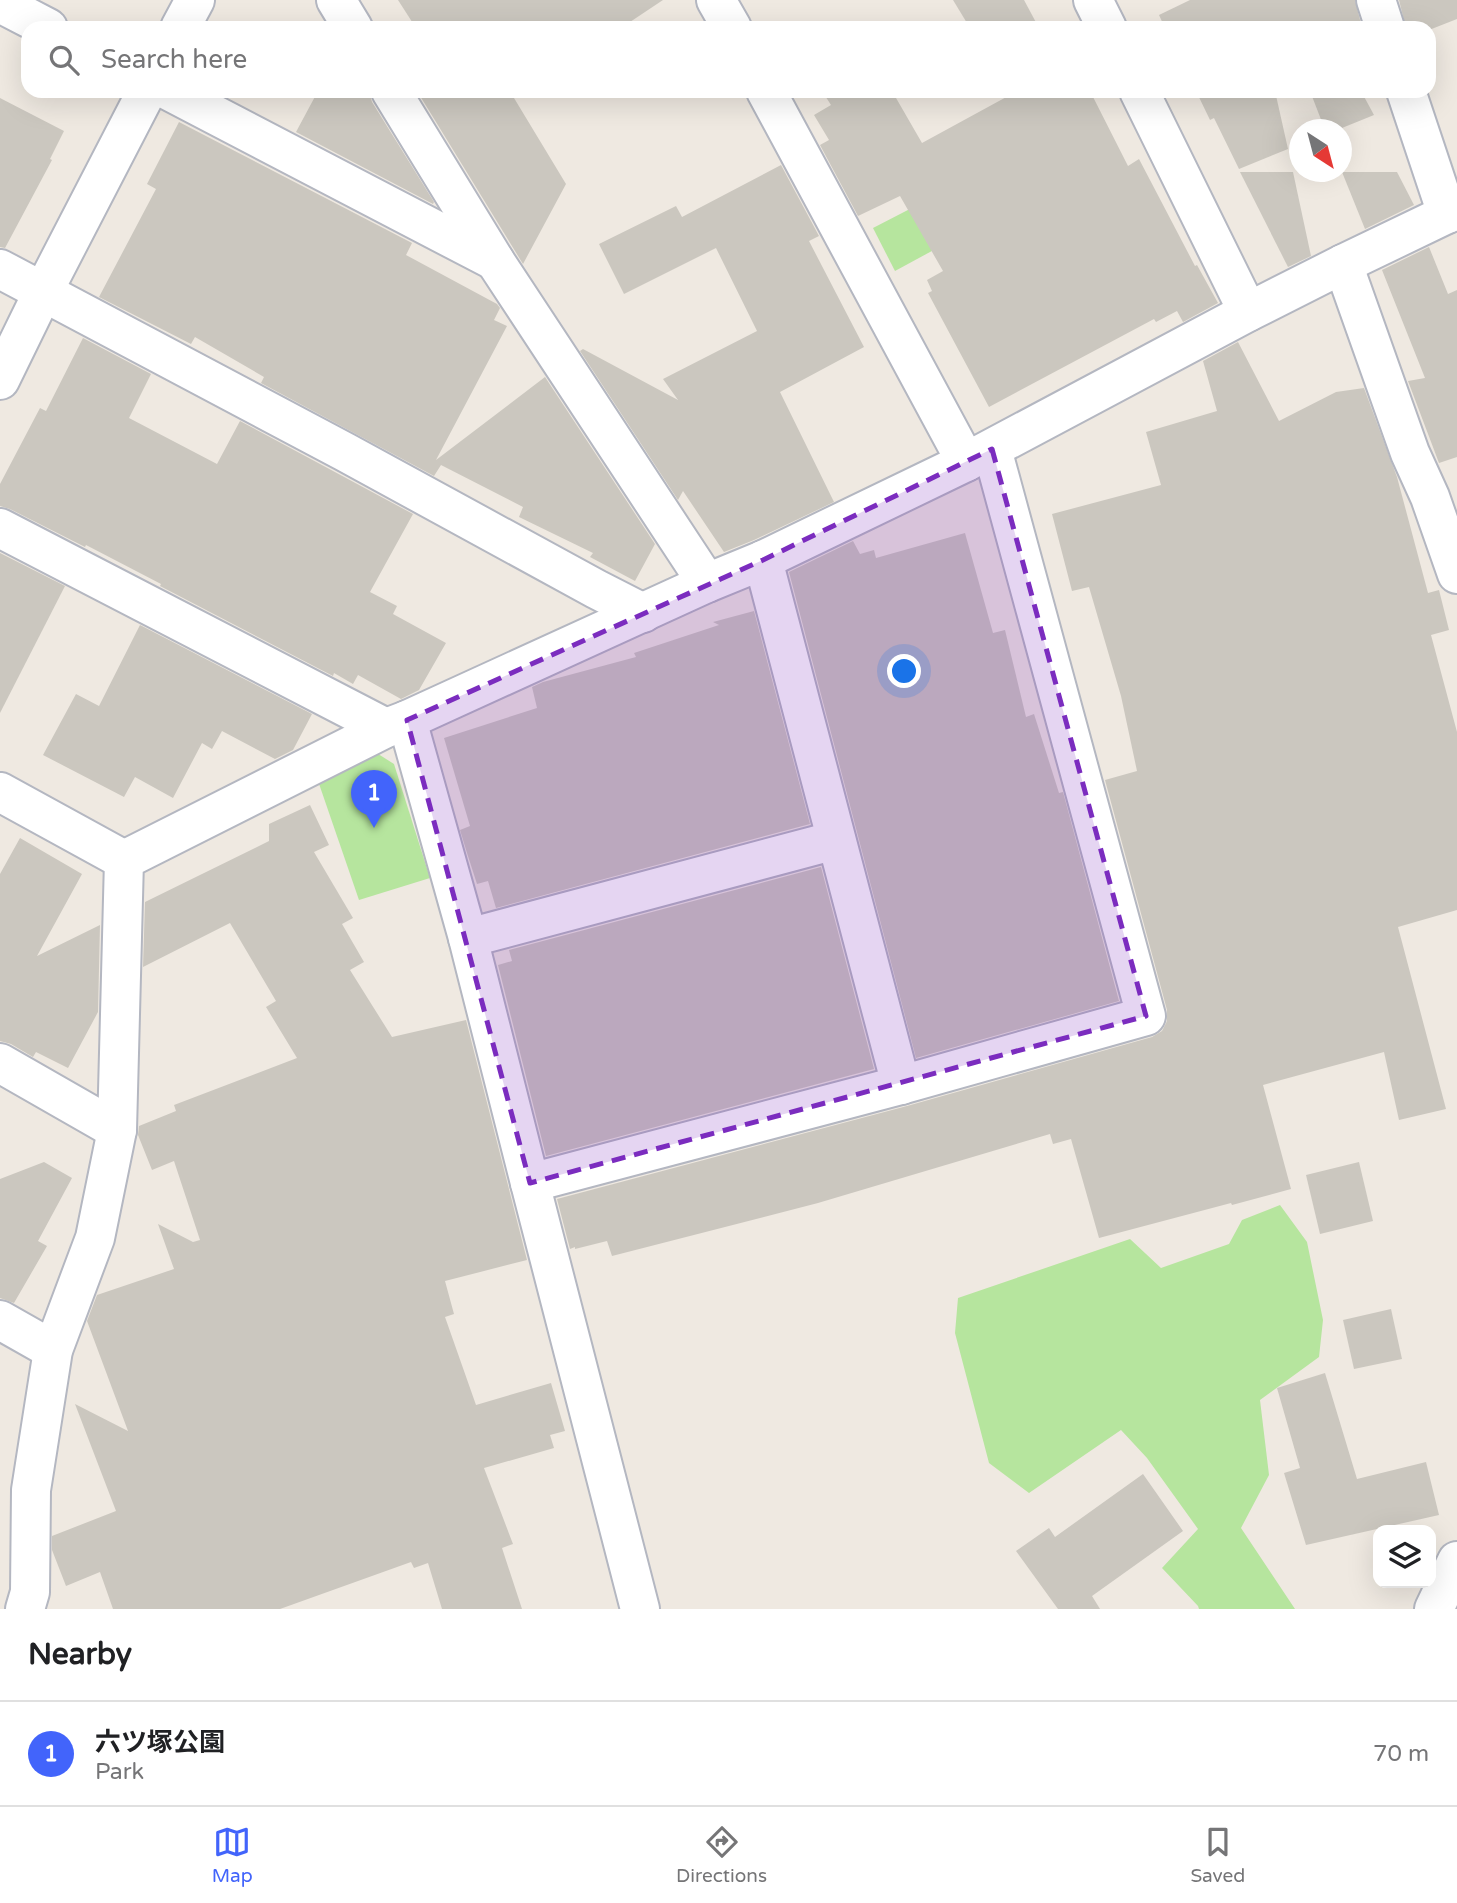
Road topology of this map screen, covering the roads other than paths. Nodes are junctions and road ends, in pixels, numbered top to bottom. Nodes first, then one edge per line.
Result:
1 (195, 0) edge
2 (335, 0) edge
3 (716, 0) edge
4 (1093, 0) edge
5 (1376, 0) edge
6 (0, 3) edge
7 (35, 21) edge
8 (184, 21) edge
9 (348, 21) edge
10 (728, 21) edge
11 (1104, 21) edge
12 (1383, 21) edge
13 (143, 98) edge
14 (182, 98) edge
15 (395, 98) edge
16 (770, 98) edge
17 (1142, 98) edge
18 (1409, 98) edge
19 (1452, 212) edge
20 (495, 261) junction
21 (1343, 264) junction
22 (0, 269) edge
23 (43, 292) junction
24 (1248, 312) junction
25 (0, 380) edge
26 (979, 455) junction
27 (1443, 498) edge
28 (0, 528) edge
29 (763, 560) junction
30 (1457, 574) edge
31 (707, 583) junction
32 (643, 613) junction
33 (397, 724) junction
34 (0, 792) edge
35 (836, 840) junction
36 (124, 860) junction
37 (468, 938) junction
38 (0, 1063) edge
39 (901, 1085) junction
40 (117, 1129) junction
41 (530, 1183) junction
42 (0, 1320) edge
43 (53, 1350) junction
44 (1457, 1561) edge
45 (18, 1592) edge
46 (640, 1609) edge
47 (1434, 1609) edge

1 - 8 street
2 - 9 street
3 - 10 street
4 - 11 street
5 - 12 street
6 - 7 street
13 - 23 street
14 - 20 street
15 - 20 street
16 - 26 street
17 - 24 street
18 - 19 street
19 - 21 street
20 - 31 street
21 - 24 street
21 - 27 street
22 - 23 street
23 - 25 street
23 - 32 street
24 - 26 street
26 - 29 street
26 - 39 street
27 - 30 street
28 - 33 street
29 - 31 street
29 - 35 street
31 - 32 street
32 - 33 street
33 - 36 street
33 - 37 street
34 - 36 street
35 - 37 street
35 - 39 street
36 - 40 street
37 - 41 street
38 - 40 street
39 - 41 street
40 - 43 street
41 - 46 street
42 - 43 street
43 - 45 street
44 - 47 street

